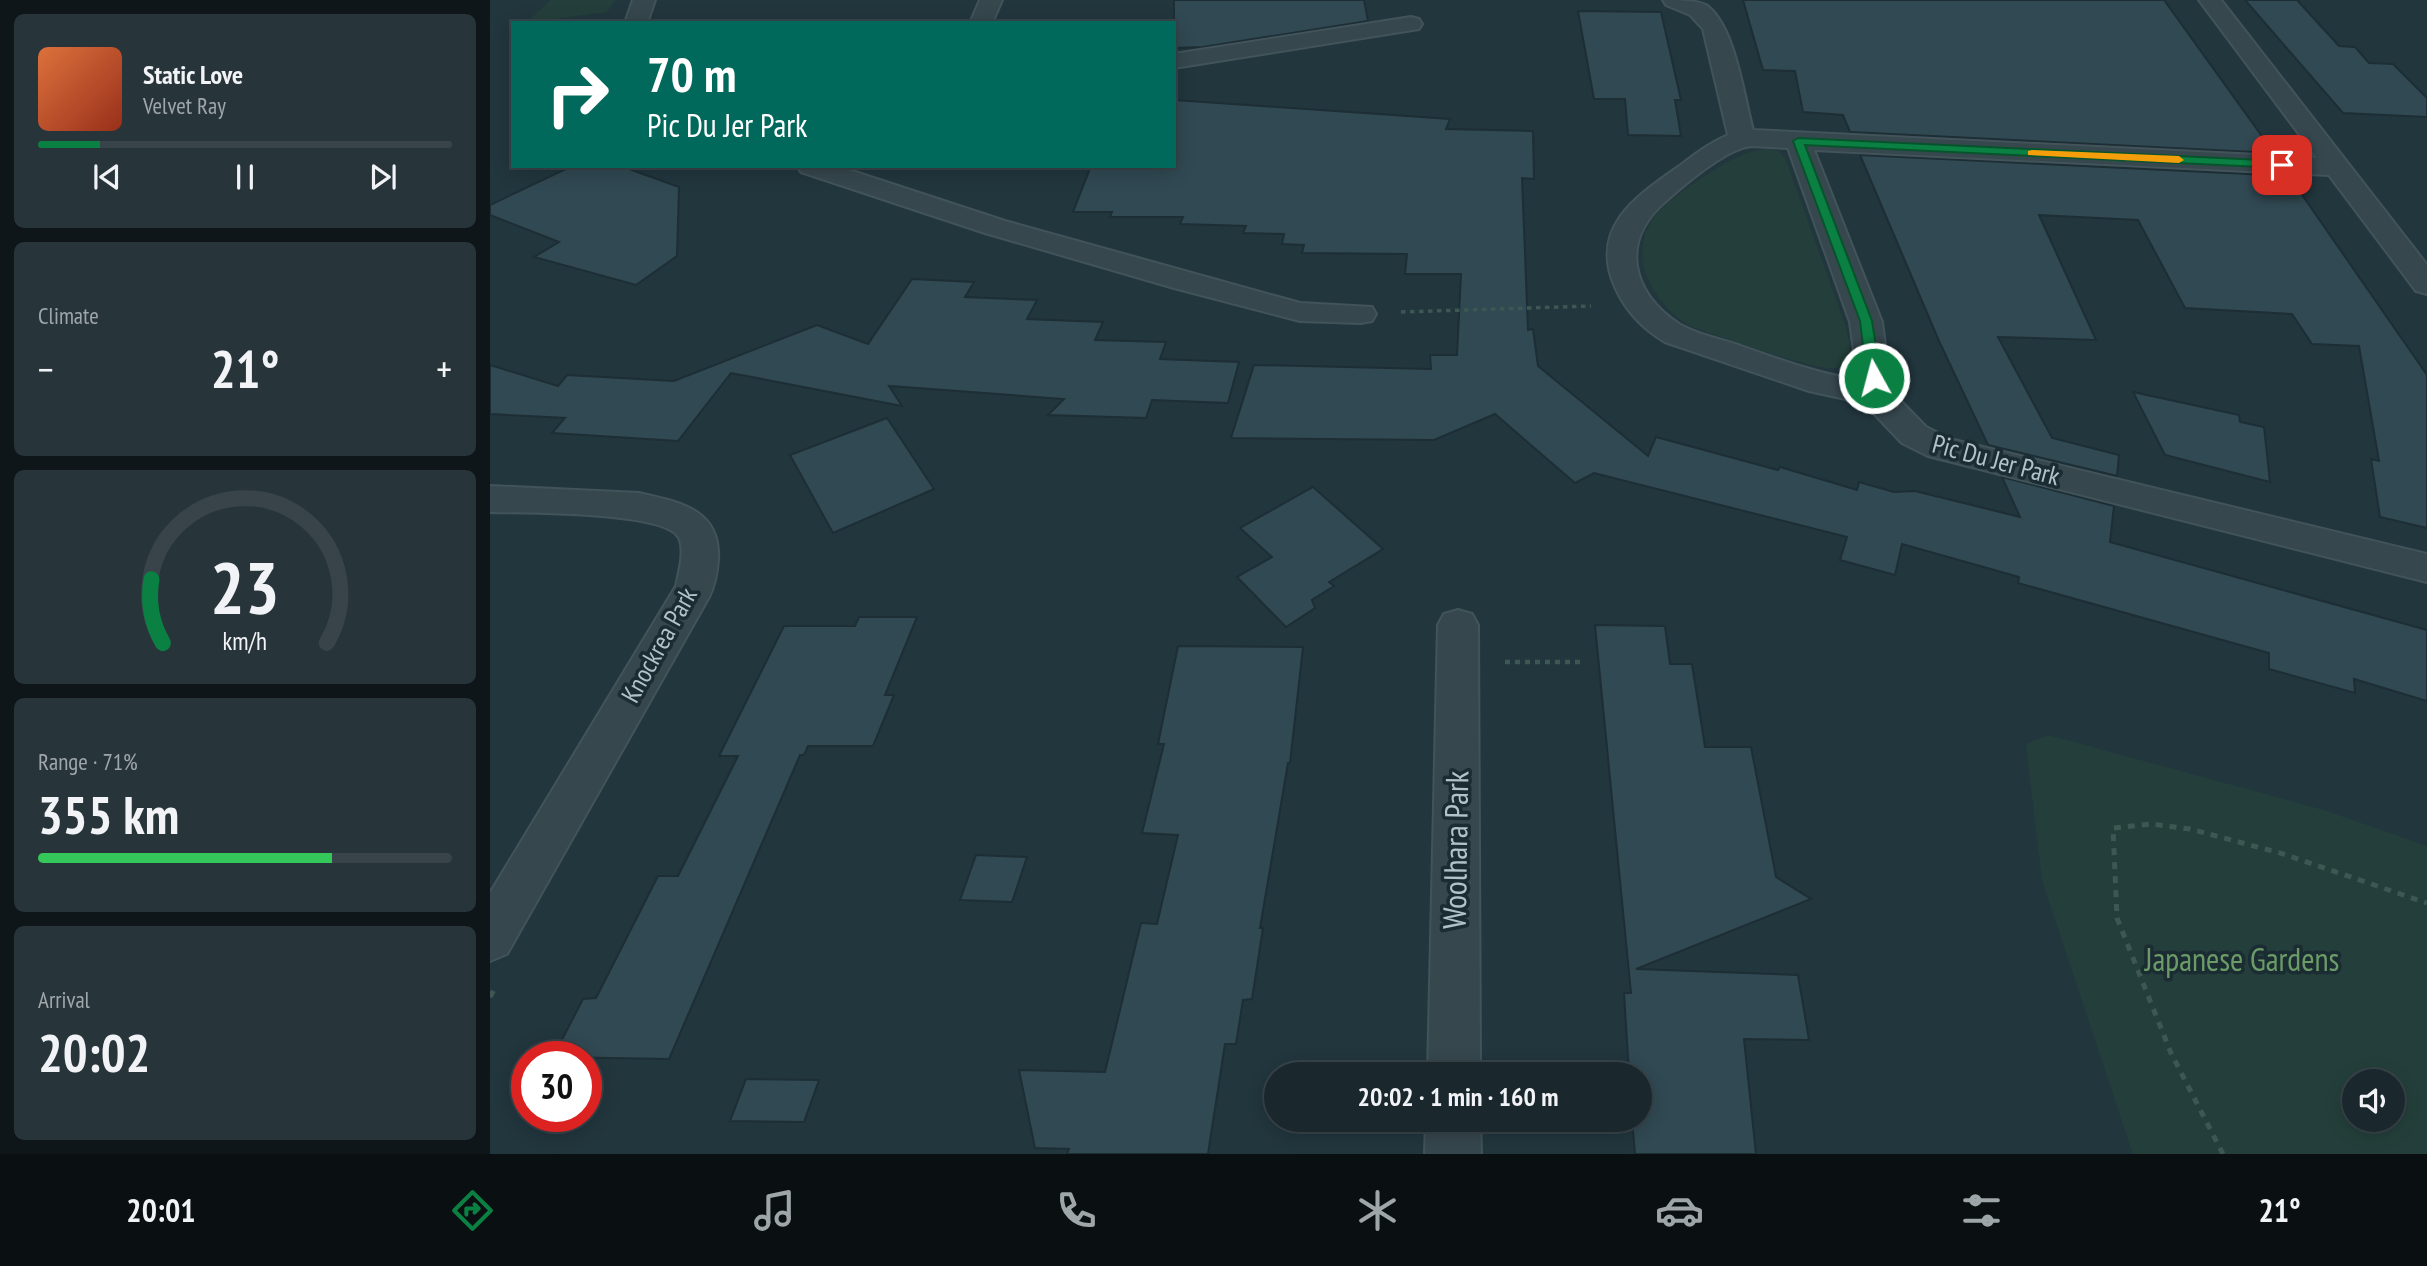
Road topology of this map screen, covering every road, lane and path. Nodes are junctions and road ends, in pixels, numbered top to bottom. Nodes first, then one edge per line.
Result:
1 (644, 0) edge
2 (991, 0) edge
3 (1674, 0) edge
4 (2210, 0) edge
5 (637, 21) edge
6 (982, 21) edge
7 (1411, 24) dead end
8 (1176, 61) edge
9 (1742, 139) junction
10 (1798, 141) junction
11 (2337, 167) junction
12 (816, 168) edge
13 (2427, 285) edge
14 (1640, 305) junction
15 (1361, 314) joint
16 (1875, 394) junction
17 (490, 499) edge
18 (2427, 568) edge
19 (1458, 643) joint
20 (1581, 662) dead end
21 (2427, 903) edge
22 (490, 938) edge
23 (1454, 1062) edge
24 (1453, 1132) edge
25 (1453, 1154) edge
26 (2222, 1154) edge

1 - 5 street
2 - 6 street
3 - 9 street
4 - 11 street
7 - 8 street
9 - 10 street
9 - 14 street
10 - 11 street
10 - 16 street
11 - 13 street
12 - 15 street
14 - 15 path
14 - 16 street
16 - 18 street, Pic Du Jer Park
17 - 22 street, Knockrea Park
19 - 20 path
19 - 23 street, Woolhara Park
21 - 26 path
24 - 25 street

